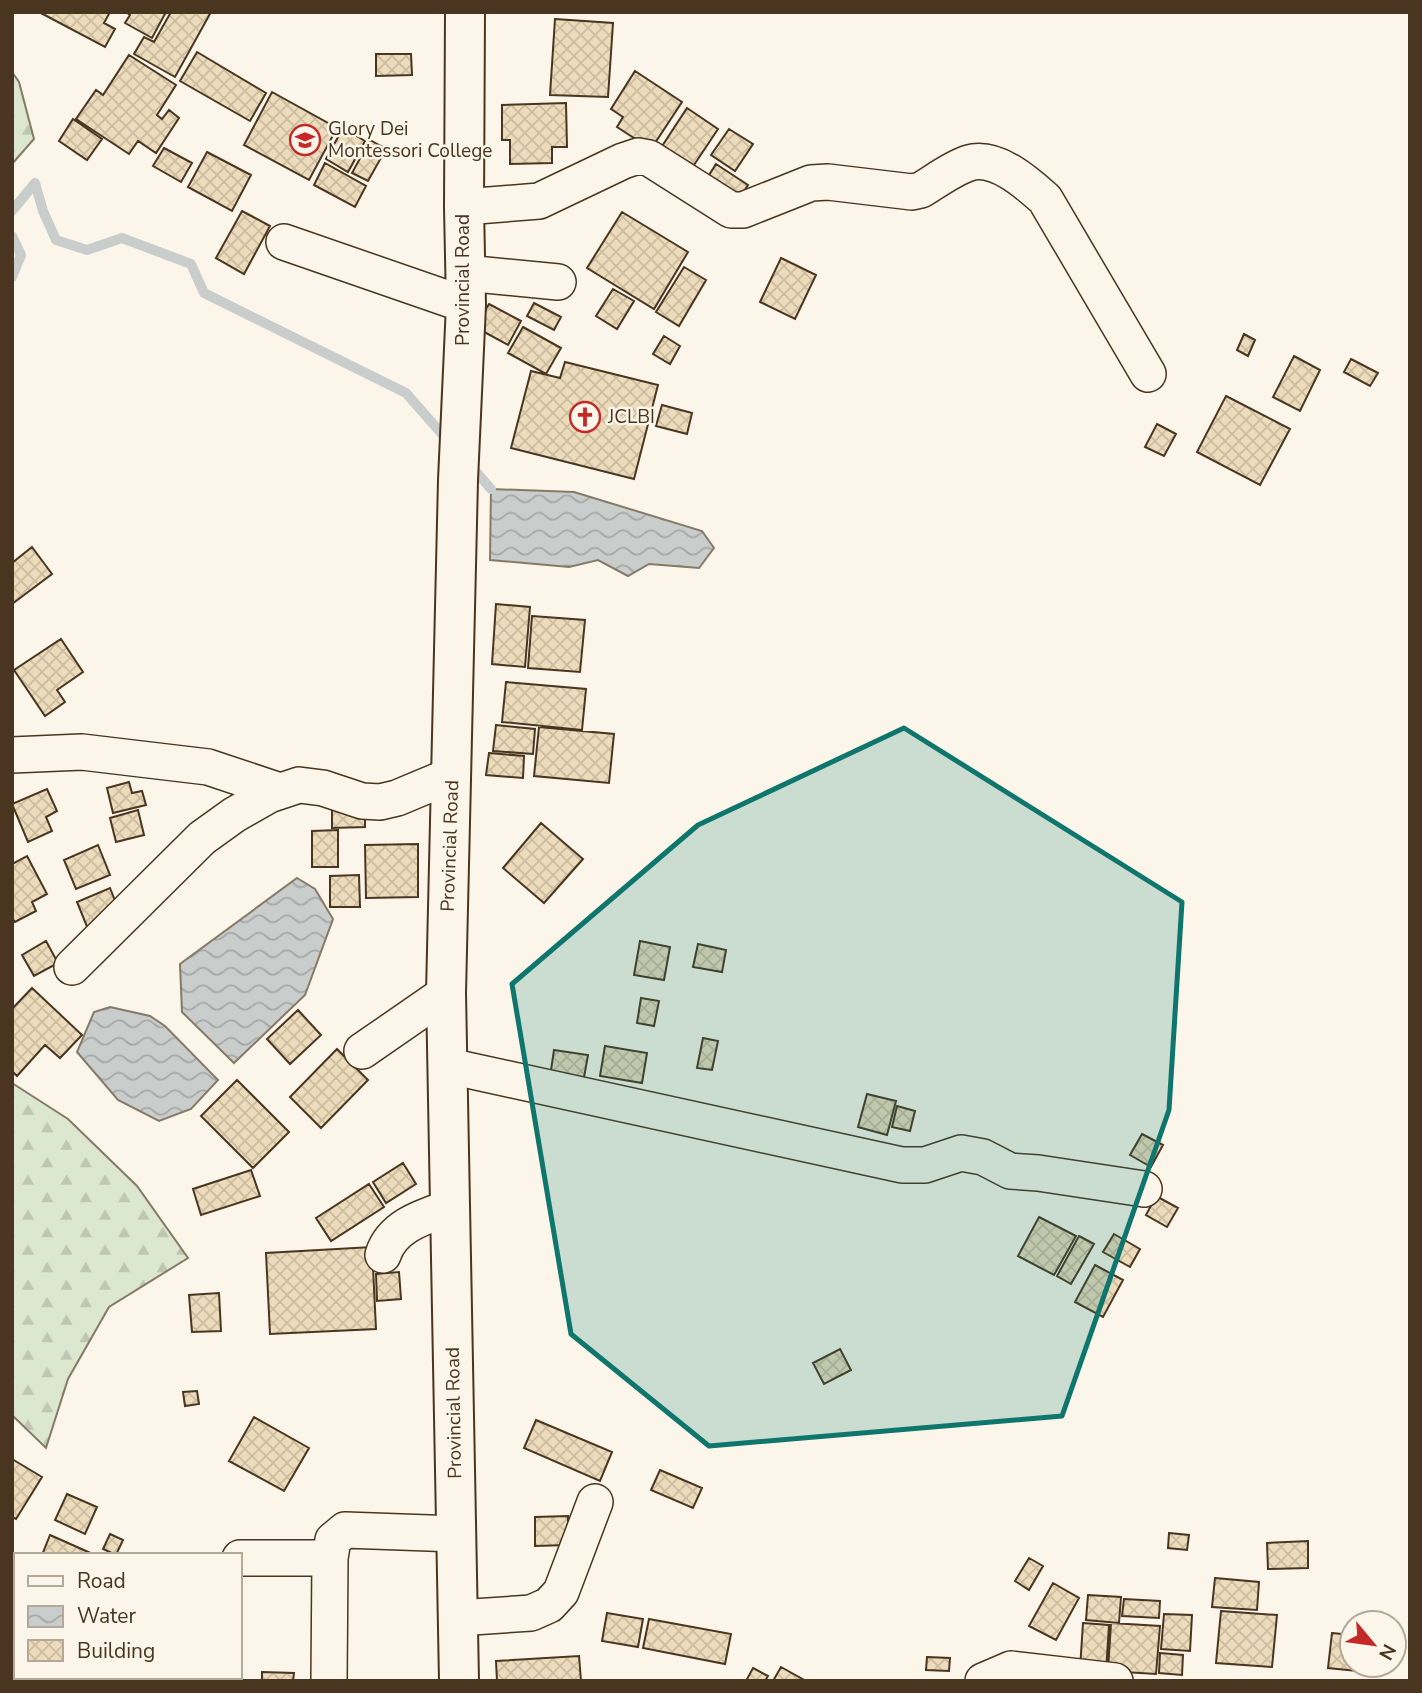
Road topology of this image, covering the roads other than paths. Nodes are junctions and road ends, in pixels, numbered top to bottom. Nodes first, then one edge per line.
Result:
1 (465, 12) edge
2 (464, 207) junction
3 (284, 242) dead end
4 (558, 282) dead end
5 (465, 289) junction
6 (1148, 374) dead end
7 (12, 755) edge
8 (452, 775) junction
9 (280, 791) junction
10 (72, 967) dead end
11 (446, 993) junction
12 (362, 1051) dead end
13 (449, 1066) junction
14 (1144, 1189) dead end
15 (449, 1208) junction
16 (383, 1255) dead end
17 (595, 1502) dead end
18 (457, 1534) junction
19 (242, 1558) edge
20 (330, 1558) junction
21 (458, 1618) junction
22 (329, 1681) edge
23 (459, 1681) edge
24 (983, 1681) edge
25 (1115, 1681) edge

1 - 2 main road, Provincial Road
2 - 5 main road, Provincial Road
2 - 6 street
3 - 5 street
4 - 5 street
5 - 8 main road, Provincial Road
7 - 9 street
8 - 9 street
8 - 11 main road, Provincial Road
9 - 10 street
11 - 12 street
11 - 13 main road, Provincial Road
13 - 14 street
13 - 15 main road, Provincial Road
15 - 16 street
15 - 18 main road, Provincial Road
17 - 21 street
18 - 20 street
18 - 21 main road, Provincial Road
19 - 20 street
20 - 22 street
21 - 23 main road, Provincial Road
24 - 25 street

